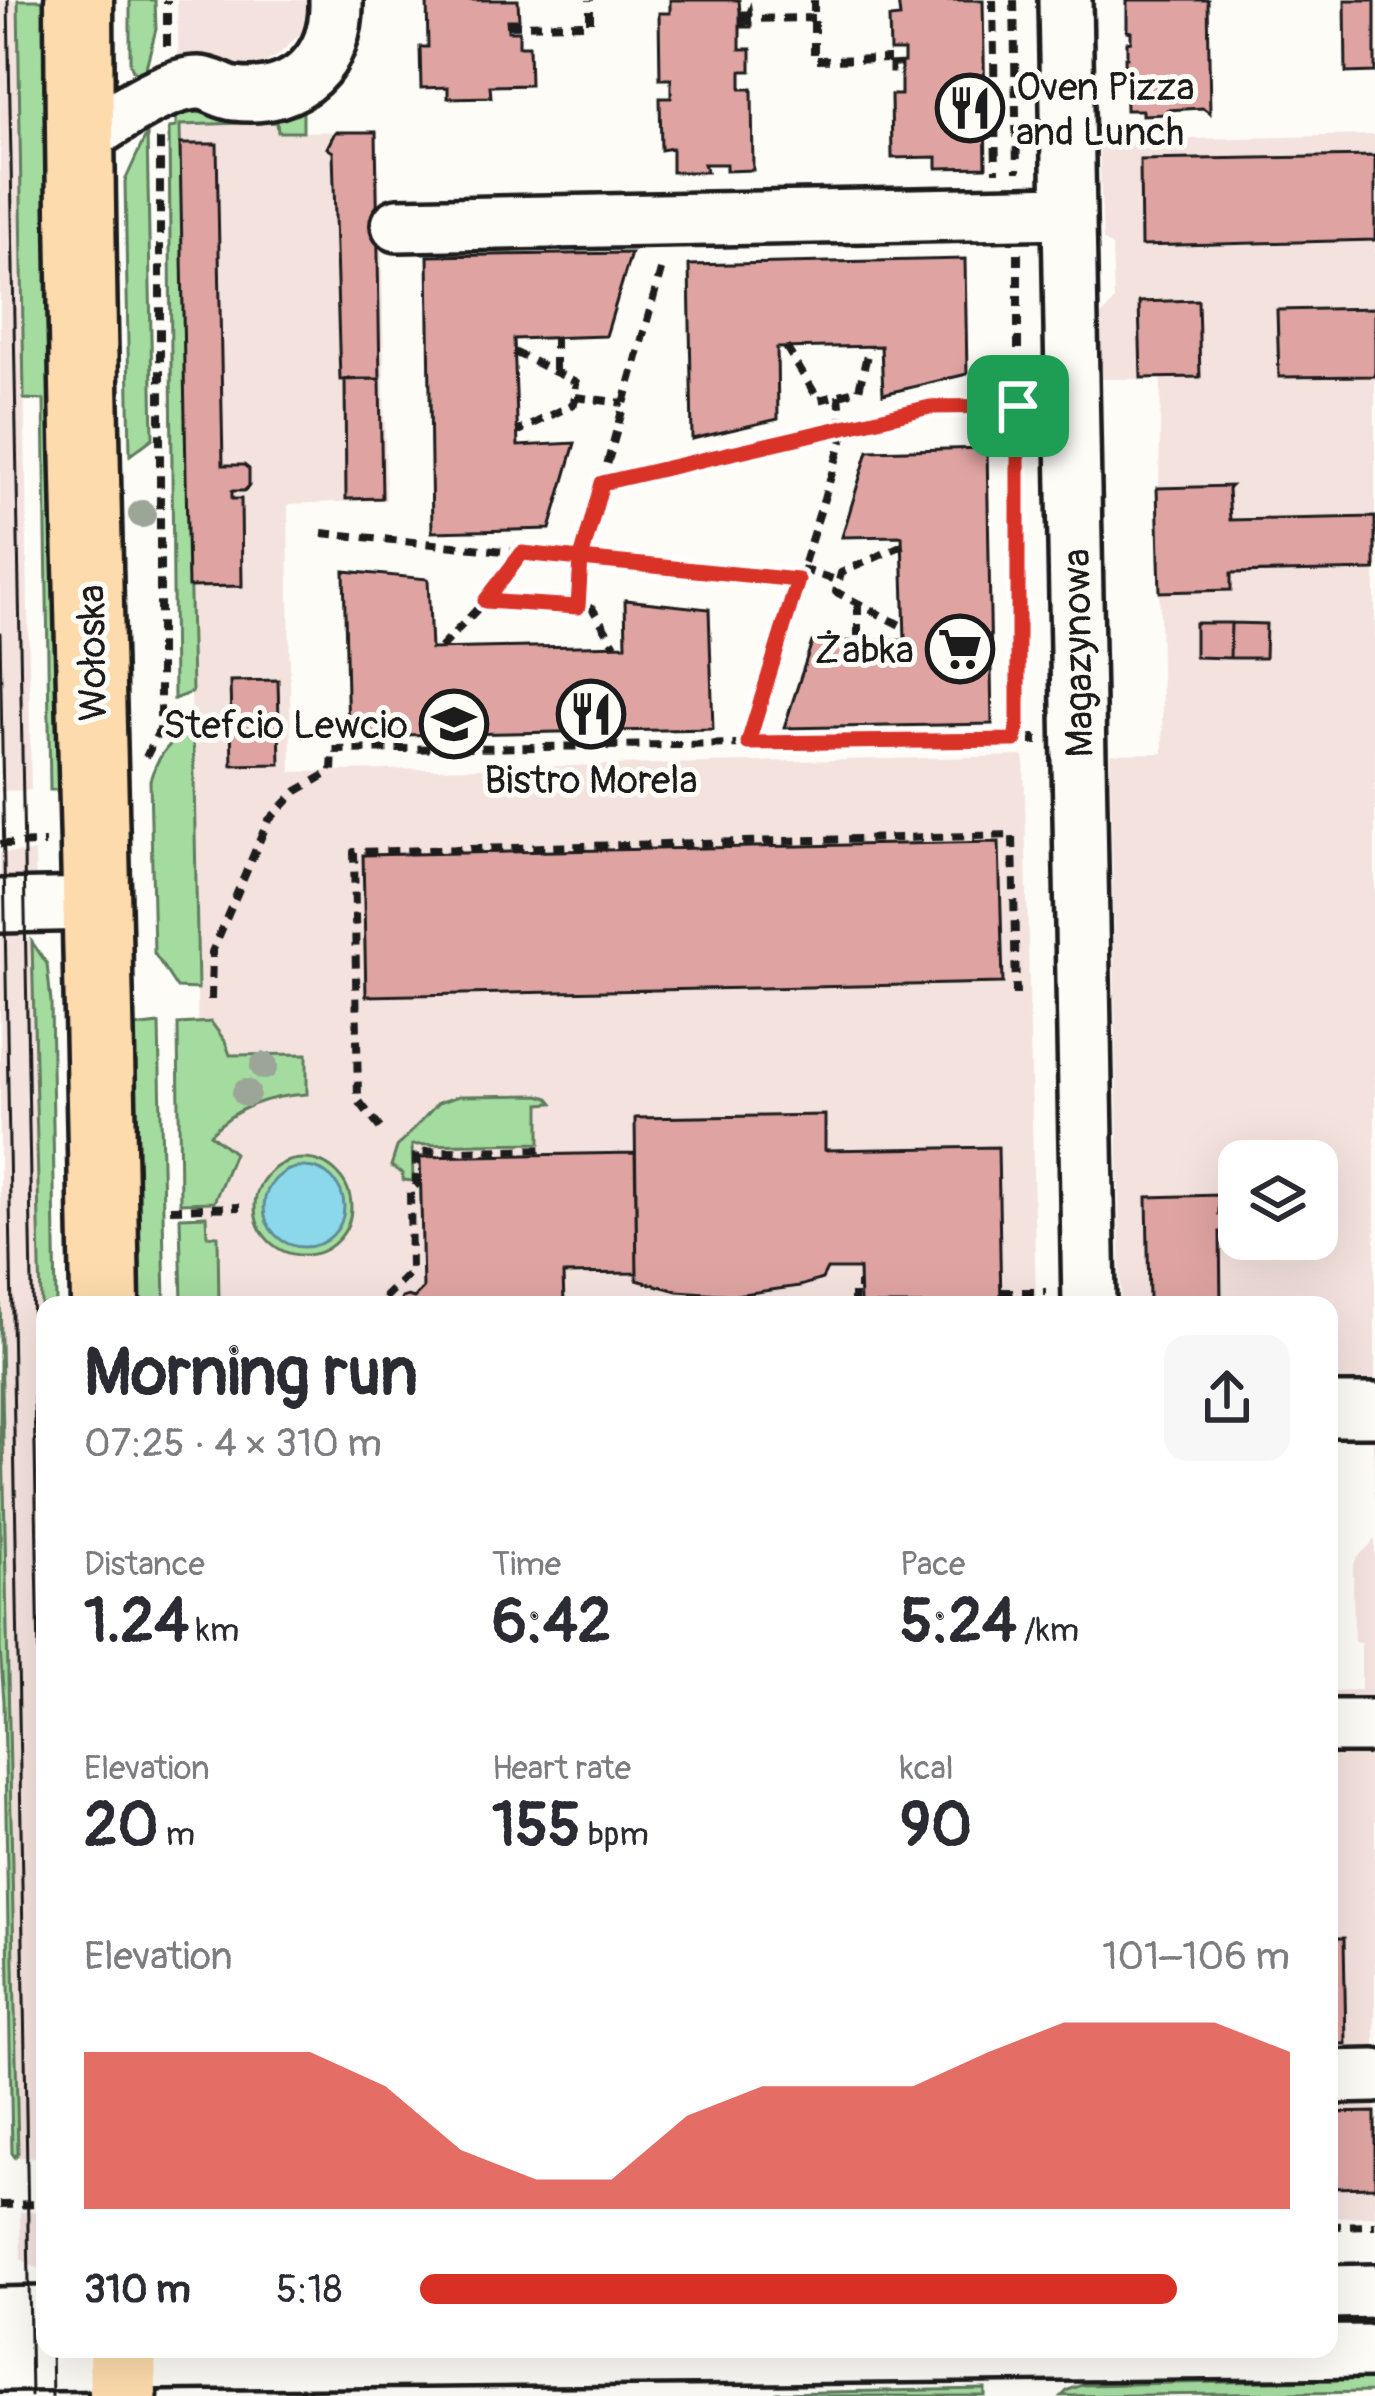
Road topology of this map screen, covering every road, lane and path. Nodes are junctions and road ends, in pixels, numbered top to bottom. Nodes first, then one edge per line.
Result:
1 (79, 0) edge
2 (167, 0) edge
3 (336, 0) edge
4 (590, 0) edge
5 (814, 0) edge
6 (993, 0) edge
7 (1013, 0) edge
8 (1065, 0) edge
9 (814, 18) junction
10 (740, 19) dead end
11 (508, 25) dead end
12 (890, 59) dead end
13 (165, 92) junction
14 (80, 140) junction
15 (996, 160) dead end
16 (1043, 213) junction
17 (398, 225) dead end
18 (662, 265) dead end
19 (555, 337) dead end
20 (869, 346) dead end
21 (786, 347) dead end
22 (514, 352) dead end
23 (555, 372) junction
24 (838, 395) junction
25 (575, 398) junction
26 (624, 403) junction
27 (1018, 406) junction
28 (844, 427) junction
29 (518, 432) dead end
30 (602, 483) junction
31 (322, 533) dead end
32 (903, 545) dead end
33 (522, 553) junction
34 (581, 559) junction
35 (799, 575) junction
36 (838, 581) junction
37 (485, 601) junction
38 (858, 603) junction
39 (578, 607) junction
40 (904, 627) dead end
41 (858, 640) dead end
42 (615, 645) dead end
43 (440, 648) dead end
44 (1015, 740) junction
45 (748, 743) junction
46 (1034, 759) dead end
47 (141, 766) dead end
48 (98, 904) junction
49 (0, 906) edge
50 (1016, 995) dead end
51 (211, 1000) dead end
52 (380, 1128) dead end
53 (548, 1149) dead end
54 (240, 1207) dead end
55 (170, 1209) dead end
56 (860, 1286) dead end
57 (1000, 1292) dead end
58 (105, 1296) edge
59 (386, 1296) edge
60 (854, 1296) edge
61 (1047, 1296) edge
62 (1089, 1296) edge
63 (1375, 1409) edge
64 (1338, 1410) edge
65 (1338, 1726) edge
66 (1375, 1726) edge
67 (1375, 2076) edge
68 (1338, 2077) edge
69 (36, 2204) edge
70 (0, 2205) edge
71 (1375, 2225) edge
72 (1338, 2226) edge
73 (1375, 2291) edge
74 (1338, 2292) edge
75 (36, 2313) edge
76 (0, 2314) edge
77 (1375, 2351) edge
78 (1338, 2352) edge
79 (1154, 2358) edge
80 (0, 2365) edge
81 (123, 2370) edge
82 (522, 2378) edge

1 - 14 main road, Wołoska
2 - 13 path
3 - 13 street
4 - 11 path
5 - 9 path
6 - 15 path
7 - 16 path
8 - 16 street, Magazynowa
9 - 10 path
9 - 12 path
13 - 14 street
13 - 47 path
14 - 48 main road, Wołoska
16 - 17 street
16 - 27 path
16 - 62 street, Magazynowa
18 - 26 path
19 - 23 path
20 - 24 path
21 - 24 path
22 - 23 path
23 - 25 path
24 - 28 path
25 - 26 path
25 - 29 path
26 - 30 path
27 - 28 path
27 - 44 path
28 - 30 path
28 - 35 path
30 - 34 path
31 - 33 path
32 - 36 path
33 - 34 path
33 - 37 path
34 - 35 path
34 - 39 path
35 - 36 path
35 - 45 path
36 - 38 path
37 - 39 path
37 - 43 path
38 - 40 path
38 - 41 path
39 - 42 path
44 - 45 path
44 - 46 path
45 - 51 path
48 - 49 street
48 - 58 main road, Wołoska
50 - 52 path
53 - 59 path
54 - 55 path
56 - 60 path
57 - 61 path
63 - 64 street
65 - 66 street
67 - 68 street
69 - 70 path
71 - 72 path
73 - 74 street
75 - 76 street
77 - 78 street
79 - 82 street
80 - 81 street
81 - 82 street

